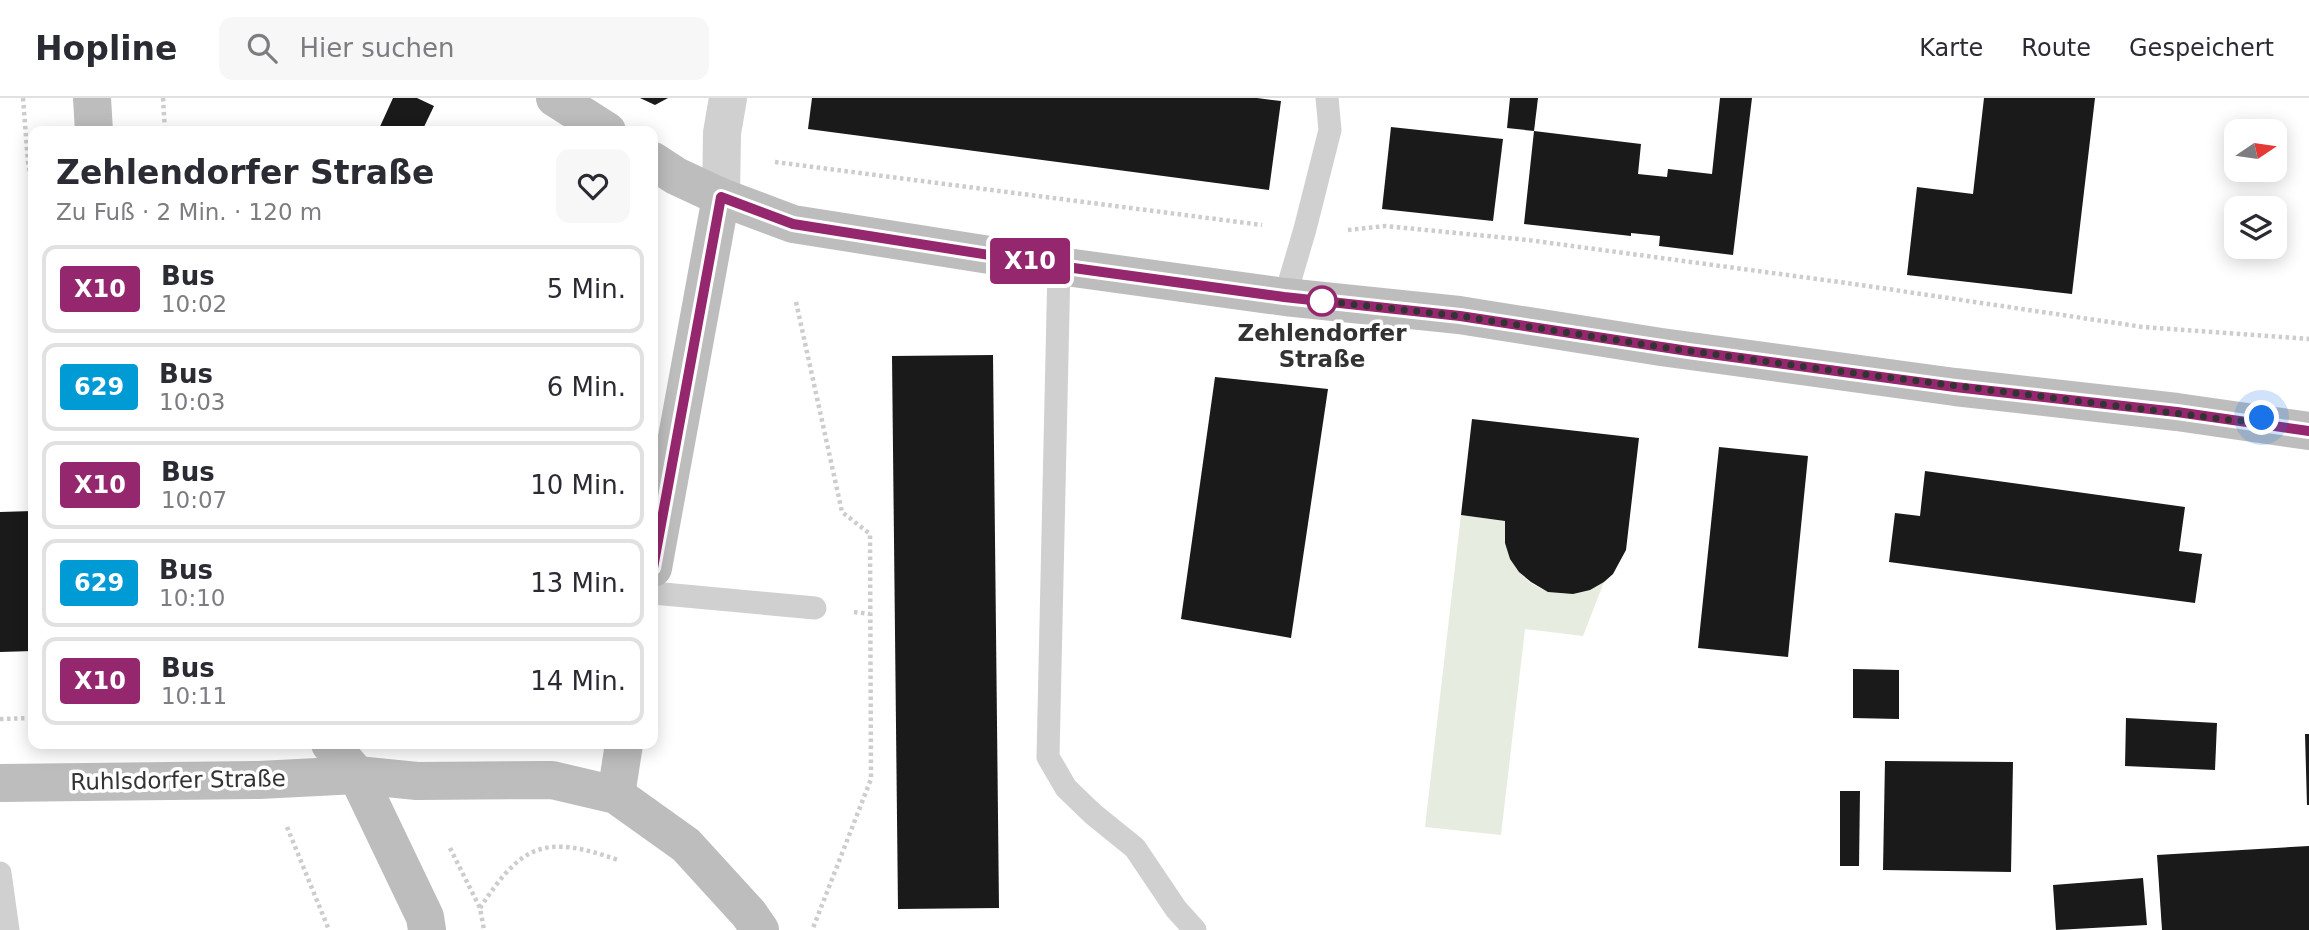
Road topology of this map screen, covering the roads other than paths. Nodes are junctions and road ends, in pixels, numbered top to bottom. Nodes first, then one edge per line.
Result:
1 (92, 98) edge
2 (555, 98) edge
3 (728, 98) edge
4 (1327, 98) edge
5 (94, 126) edge
6 (599, 126) edge
7 (658, 164) edge
8 (721, 197) junction
9 (1059, 266) junction
10 (1284, 297) junction
11 (2309, 412) edge
12 (2239, 421) junction
13 (2309, 431) edge
14 (658, 541) edge
15 (658, 593) edge
16 (815, 608) dead end
17 (334, 749) edge
18 (623, 749) edge
19 (357, 775) junction
20 (0, 783) edge
21 (616, 795) junction
22 (0, 873) edge
23 (8, 930) edge
24 (427, 930) edge
25 (760, 930) edge
26 (1195, 930) edge

1 - 5 street
2 - 6 street
3 - 8 street
4 - 10 lane
7 - 8 street
8 - 9 street
8 - 14 street
9 - 10 street
9 - 26 lane
10 - 12 street
11 - 12 street
12 - 13 street
15 - 16 lane
17 - 19 street
18 - 21 street
19 - 20 street, Ruhlsdorfer Straße
19 - 21 street, Ruhlsdorfer Straße
19 - 24 street
21 - 25 street
22 - 23 lane

